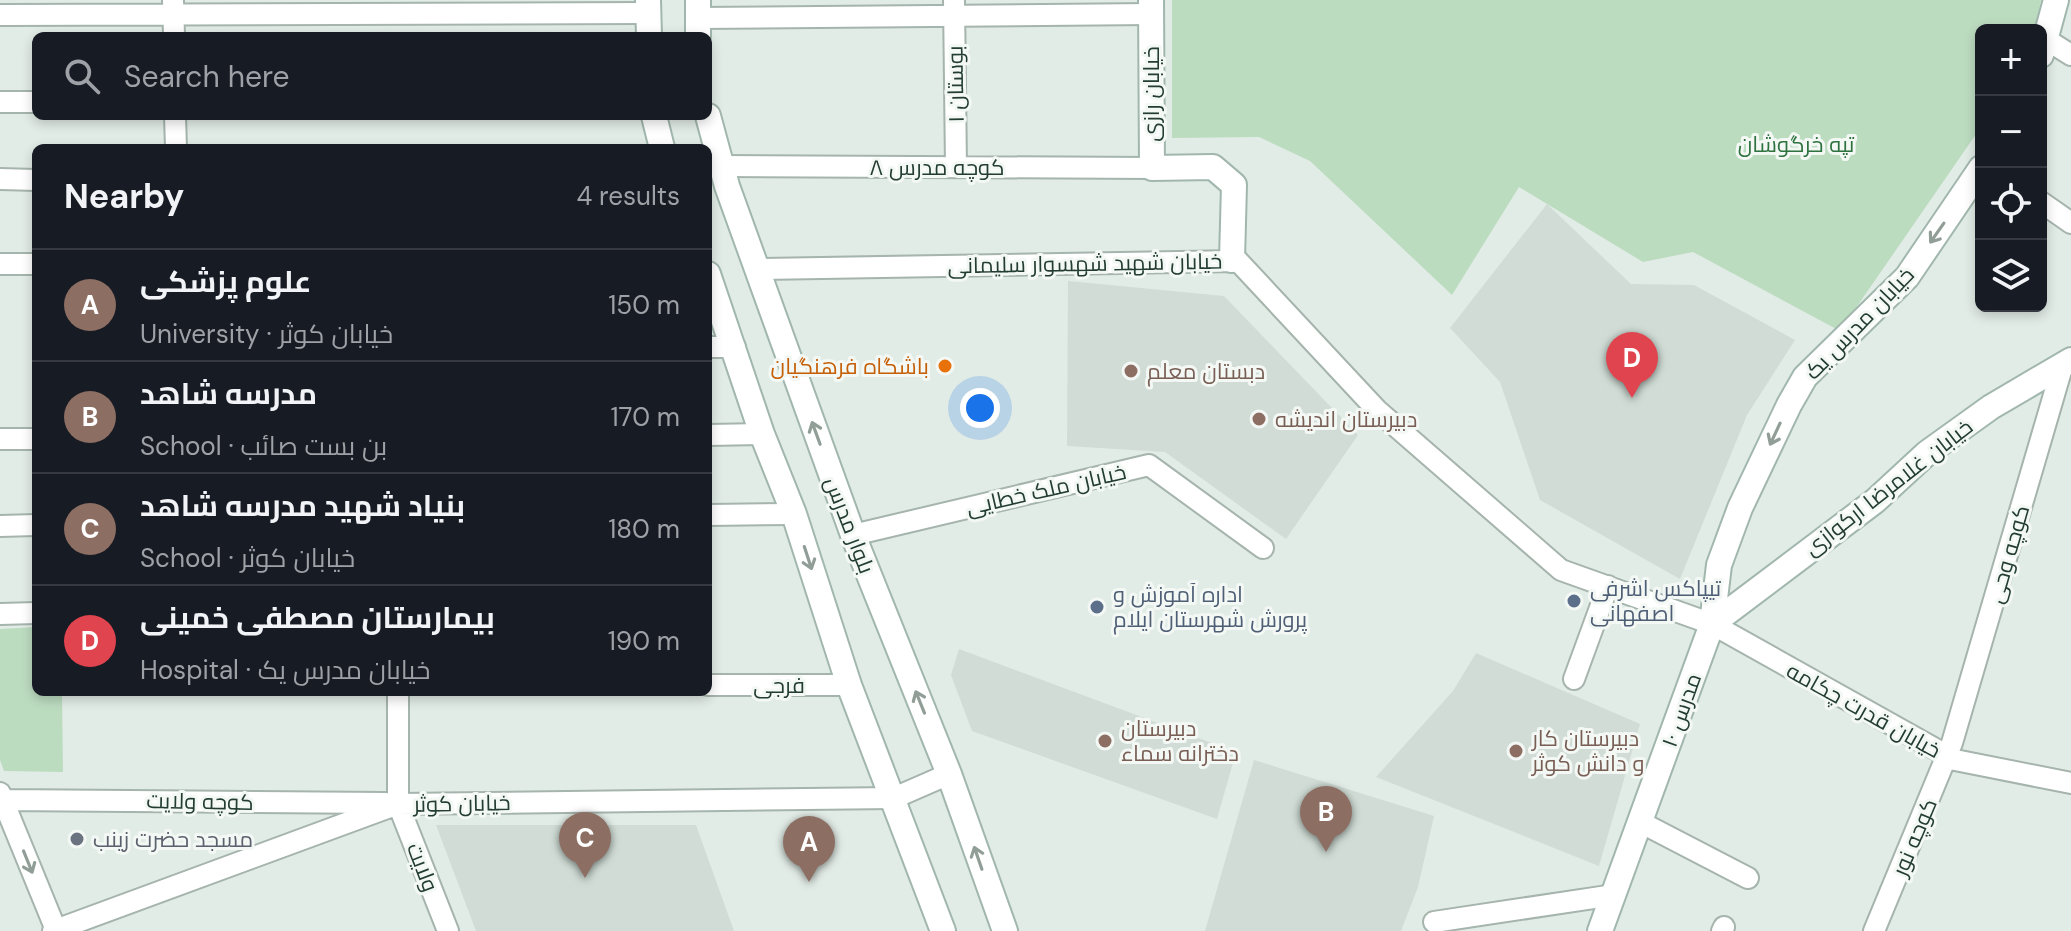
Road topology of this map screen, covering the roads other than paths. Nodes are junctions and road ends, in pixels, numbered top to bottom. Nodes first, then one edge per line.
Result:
1 (2056, 0) edge
2 (173, 7) edge
3 (390, 7) edge
4 (1151, 7) edge
5 (954, 8) edge
6 (0, 15) edge
7 (648, 16) edge
8 (698, 18) edge
9 (174, 32) edge
10 (2047, 35) edge
11 (2047, 48) edge
12 (2071, 55) edge
13 (0, 102) edge
14 (32, 102) edge
15 (175, 120) edge
16 (655, 120) edge
17 (709, 120) edge
18 (176, 144) edge
19 (661, 144) edge
20 (721, 166) junction
21 (956, 167) junction
22 (1152, 168) junction
23 (1975, 177) edge
24 (0, 179) edge
25 (32, 180) edge
26 (2047, 206) edge
27 (2071, 223) edge
28 (1232, 260) junction
29 (0, 264) edge
30 (32, 264) edge
31 (756, 269) junction
32 (712, 285) edge
33 (712, 347) edge
34 (735, 347) junction
35 (2067, 362) edge
36 (762, 434) junction
37 (712, 435) edge
38 (0, 439) edge
39 (32, 439) edge
40 (794, 514) junction
41 (712, 515) edge
42 (32, 525) edge
43 (0, 526) edge
44 (853, 535) junction
45 (1263, 548) dead end
46 (1608, 586) junction
47 (32, 613) edge
48 (0, 614) edge
49 (1712, 624) junction
50 (1574, 679) dead end
51 (712, 685) edge
52 (849, 685) junction
53 (398, 696) edge
54 (1950, 750) junction
55 (949, 774) junction
56 (2071, 783) edge
57 (1, 796) edge
58 (894, 798) junction
59 (398, 804) junction
60 (1640, 822) junction
61 (1748, 878) dead end
62 (1614, 895) junction
63 (1434, 922) dead end
64 (55, 930) edge
65 (448, 931) edge
66 (943, 931) edge
67 (1005, 931) edge
68 (1600, 931) edge
69 (1874, 931) edge

1 - 10 street
2 - 3 street
2 - 6 street
2 - 9 street
3 - 7 street
4 - 5 street
4 - 22 street, خیابان رازی
5 - 8 street
5 - 21 street, بوستان ۱
11 - 12 street
13 - 14 street
15 - 18 street
16 - 19 street
17 - 20 street, بلوار مدرس
20 - 21 street, کوچه مدرس ۸
20 - 31 street, بلوار مدرس
21 - 22 street, کوچه مدرس ۸
22 - 28 street, خیابان رازی
23 -> 49 street, خیابان مدرس یک
24 - 25 street
26 - 27 street
28 - 31 street, خیابان شهید شهسوار سلیمانی
28 - 46 street, خیابان شهید شهسوار سلیمانی
29 - 30 street
44 -> 31 street, بلوار مدرس
32 - 34 street
33 - 34 street
34 - 36 street
35 - 49 street, خیابان غلامرضا ارکوازی
35 - 54 street, کوچه وحی
36 - 37 street
36 - 40 street
38 - 39 street
40 - 41 street
40 -> 52 street
42 - 43 street
44 - 45 street, خیابان ملک خطایی
55 -> 44 street, بلوار مدرس
46 - 49 street, خیابان شهید شهسوار سلیمانی
46 - 50 street
47 - 48 street
49 - 54 street, خیابان قدرت چکامه
49 - 60 street, مدرس ۱۰
51 - 52 street, فرجی
52 - 58 street
53 - 59 street
54 - 56 street, خیابان قدرت چکامه
54 - 69 street, کوچه نور
55 - 58 street
67 -> 55 street, بلوار مدرس
57 - 59 street, کوچه ولایت
57 -> 64 street
58 - 59 street, خیابان کوثر
58 - 66 street
59 - 64 street, خیابان کوثر
59 - 65 street, ولایت
60 - 61 street
60 - 62 street, مدرس ۱۰
62 - 63 street
62 - 68 street, مدرس ۱۰

